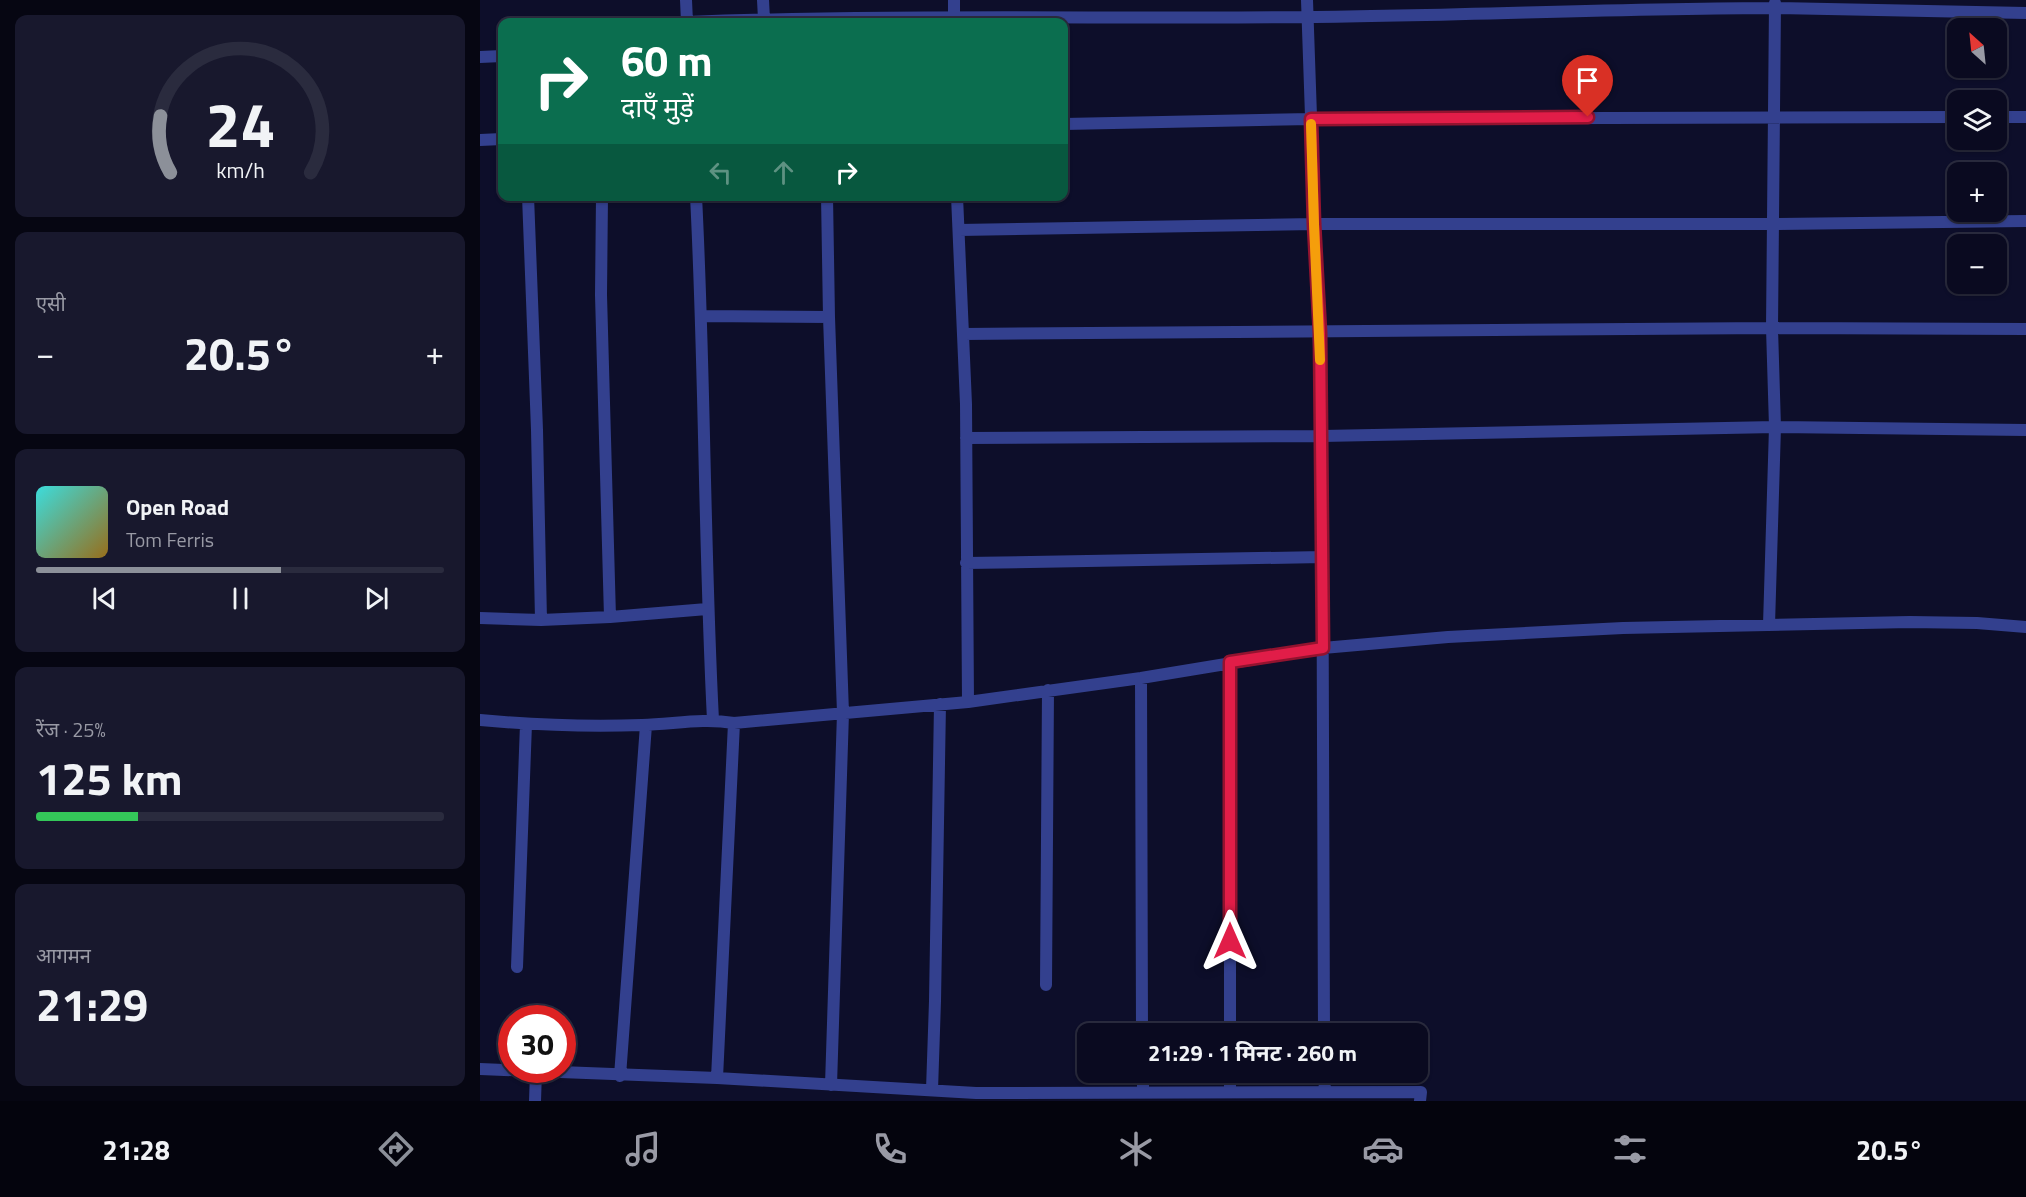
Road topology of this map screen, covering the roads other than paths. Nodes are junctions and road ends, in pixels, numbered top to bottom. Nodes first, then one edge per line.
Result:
1 (686, 0) edge
2 (764, 0) edge
3 (954, 0) edge
4 (1307, 0) edge
5 (1775, 4) edge
6 (2026, 13) edge
7 (1307, 17) junction
8 (687, 18) edge
9 (764, 18) edge
10 (954, 18) edge
11 (1068, 19) edge
12 (498, 56) edge
13 (480, 57) edge
14 (1773, 116) junction
15 (1947, 117) edge
16 (2007, 117) edge
17 (2026, 117) edge
18 (1311, 119) junction
19 (1068, 124) edge
20 (498, 139) edge
21 (480, 140) edge
22 (528, 201) edge
23 (603, 201) edge
24 (696, 201) edge
25 (827, 201) edge
26 (957, 201) edge
27 (2026, 221) edge
28 (1314, 224) junction
29 (1772, 224) junction
30 (959, 230) junction
31 (702, 316) junction
32 (829, 317) junction
33 (1772, 328) junction
34 (2026, 329) edge
35 (1320, 333) junction
36 (963, 334) junction
37 (1775, 427) junction
38 (2026, 430) edge
39 (1322, 436) junction
40 (966, 438) junction
41 (1323, 557) junction
42 (966, 562) junction
43 (707, 609) junction
44 (610, 617) junction
45 (480, 618) edge
46 (541, 620) junction
47 (1769, 625) junction
48 (2026, 627) edge
49 (1323, 648) junction
50 (1230, 662) junction
51 (1141, 678) junction
52 (1048, 690) junction
53 (968, 702) junction
54 (940, 704) junction
55 (843, 713) junction
56 (480, 720) edge
57 (713, 720) junction
58 (735, 723) junction
59 (526, 724) junction
60 (646, 725) junction
61 (518, 967) dead end
62 (1046, 985) dead end
63 (1142, 1023) edge
64 (1230, 1023) edge
65 (1324, 1023) edge
66 (480, 1069) edge
67 (498, 1070) edge
68 (576, 1074) edge
69 (620, 1076) junction
70 (717, 1078) junction
71 (536, 1083) edge
72 (1143, 1083) edge
73 (1230, 1083) edge
74 (1324, 1083) edge
75 (831, 1084) junction
76 (932, 1090) junction
77 (1230, 1092) junction
78 (1324, 1092) junction
79 (1143, 1093) junction
80 (976, 1097) edge
81 (535, 1101) edge
82 (1420, 1101) edge

1 - 8 street
2 - 9 street
3 - 10 street
4 - 7 street
5 - 6 street
5 - 7 street
5 - 14 street
7 - 11 street
7 - 18 street
12 - 13 street
14 - 15 street
14 - 18 street
14 - 29 street
16 - 17 street
18 - 19 street
18 - 28 street
20 - 21 street
22 - 46 street
23 - 44 street
24 - 31 street
25 - 32 street
26 - 30 street
27 - 29 street
28 - 29 street
28 - 30 street
28 - 35 street
29 - 33 street
30 - 36 street
31 - 32 street
31 - 43 street
32 - 55 street
33 - 34 street
33 - 35 street
33 - 37 street
35 - 36 street
35 - 39 street
36 - 40 street
37 - 38 street
37 - 39 street
37 - 47 street
39 - 40 street
39 - 41 street
40 - 42 street
41 - 42 street
41 - 49 street
42 - 53 street
43 - 44 street
43 - 57 street
44 - 46 street
45 - 46 street
47 - 48 street
47 - 49 street
49 - 50 street
49 - 65 street
50 - 51 street
50 - 64 street
51 - 52 street
51 - 63 street
52 - 53 street
52 - 62 street
53 - 54 street
54 - 55 street
54 - 76 street
55 - 58 street
55 - 75 street
56 - 59 street
57 - 58 street
57 - 60 street
58 - 70 street
59 - 60 street
59 - 61 street
60 - 69 street
66 - 67 street
68 - 69 street
69 - 70 street
70 - 75 street
71 - 81 street
72 - 79 street
73 - 77 street
74 - 78 street
75 - 76 street
76 - 80 street
77 - 78 street
77 - 79 street
78 - 82 street
79 - 80 street

